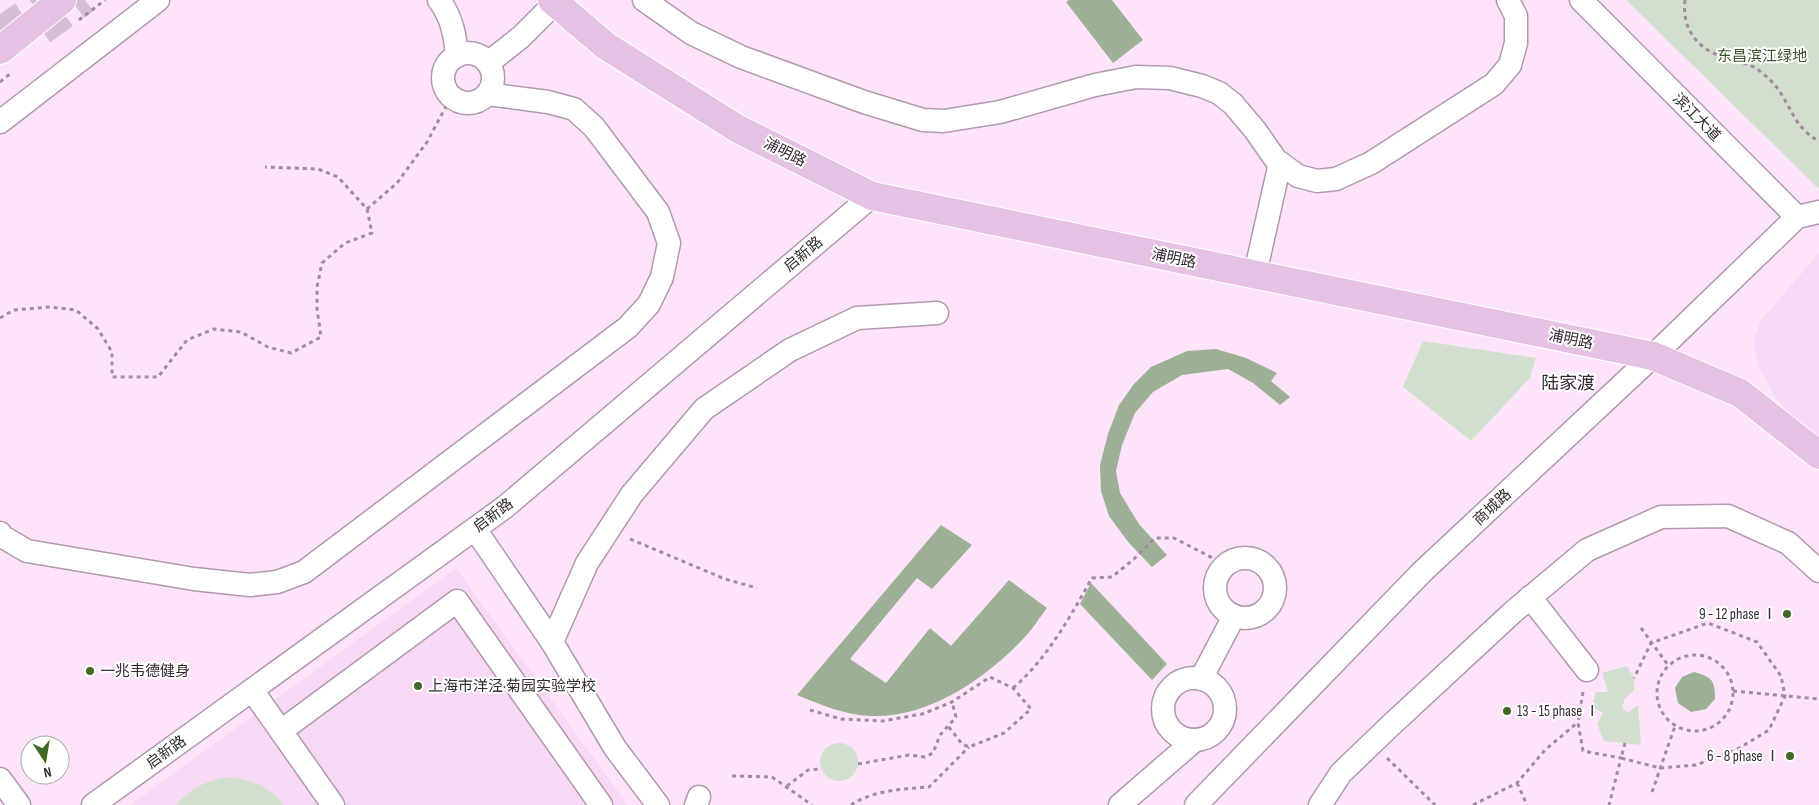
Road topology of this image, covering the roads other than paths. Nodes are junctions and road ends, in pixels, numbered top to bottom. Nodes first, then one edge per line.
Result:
1 (62, 0) edge
2 (158, 0) edge
3 (439, 0) edge
4 (644, 0) edge
5 (1508, 0) edge
6 (1581, 0) edge
7 (554, 1) edge
8 (0, 50) edge
9 (457, 56) junction
10 (488, 63) junction
11 (487, 94) junction
12 (0, 122) edge
13 (1280, 163) junction
14 (872, 196) junction
15 (1819, 212) edge
16 (1797, 217) junction
17 (1255, 274) junction
18 (937, 313) dead end
19 (1653, 356) junction
20 (1819, 455) edge
21 (474, 529) junction
22 (0, 533) edge
23 (1819, 571) edge
24 (1530, 598) junction
25 (1234, 616) junction
26 (552, 642) junction
27 (1586, 678) road end
28 (1201, 679) junction
29 (252, 690) junction
30 (1220, 727) junction
31 (281, 731) junction
32 (1195, 740) junction
33 (1253, 746) junction
34 (0, 779) edge
35 (19, 805) edge
36 (93, 805) edge
37 (333, 805) edge
38 (601, 805) edge
39 (658, 805) edge
40 (1120, 805) edge
41 (1196, 805) edge
42 (1320, 805) edge

1 - 8 main road
2 - 12 street
3 - 9 street
4 - 13 street
5 - 13 street
6 - 16 street, 滨江大道
7 - 10 street
7 - 14 main road, 浦明路
9 - 10 street
9 - 11 street
10 - 11 street
11 - 22 street
13 - 17 street
14 - 17 main road, 浦明路
14 - 21 street, 启新路
15 - 16 street
16 - 19 street, 商城路
17 - 19 main road, 浦明路
18 - 26 street
19 - 20 main road, 浦明路
19 - 33 street, 商城路
21 - 26 street
21 - 29 street, 启新路
23 - 24 street
24 - 27 street
24 - 42 street
25 - 25 street
25 - 28 street
26 - 39 street
28 - 30 street
28 - 32 street
29 - 31 street
29 - 36 street, 启新路
30 - 32 street
30 - 33 street
31 - 37 street
31 - 38 street
32 - 40 street
33 - 41 street, 商城路
34 - 35 street

